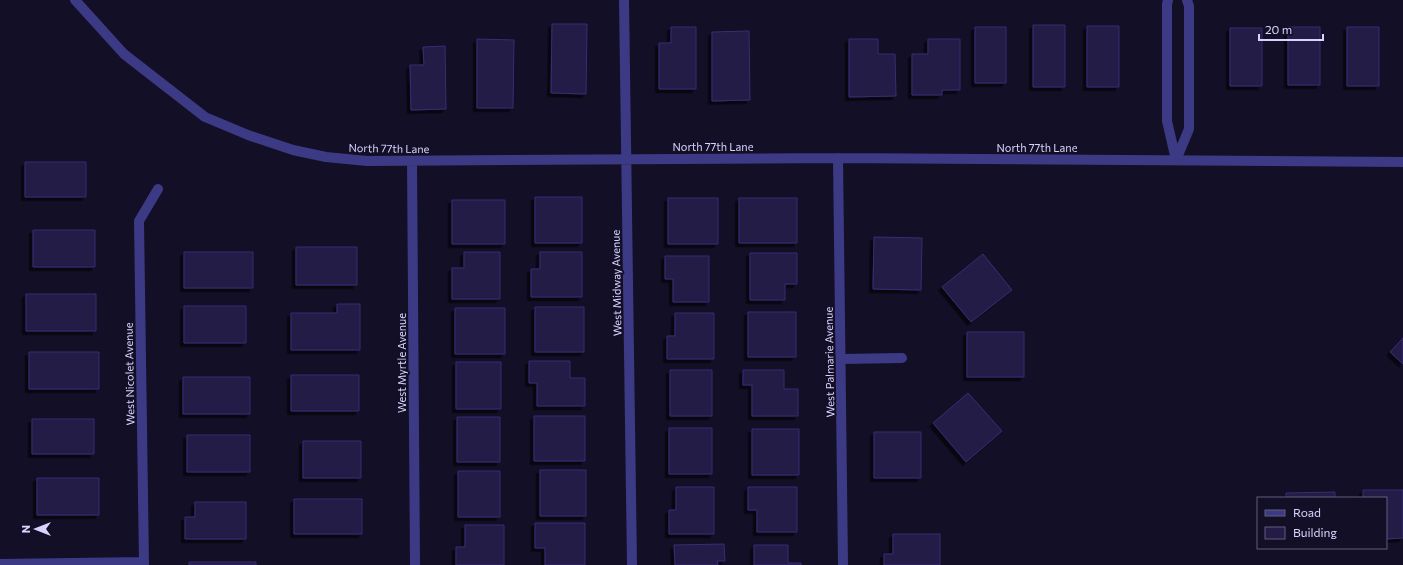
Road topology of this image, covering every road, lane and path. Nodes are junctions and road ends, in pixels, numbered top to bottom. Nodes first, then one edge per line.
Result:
1 (75, 0) edge
2 (624, 0) edge
3 (1168, 0) edge
4 (1186, 0) edge
5 (626, 158) junction
6 (838, 158) junction
7 (1176, 160) junction
8 (412, 161) junction
9 (1403, 162) edge
10 (158, 189) dead end
11 (902, 358) dead end
12 (841, 359) junction
13 (144, 563) edge
14 (0, 564) edge
15 (415, 565) edge
16 (632, 565) edge
17 (843, 565) edge

1 - 8 street, North 77th Lane
2 - 5 street, West Midway Avenue
3 - 7 street
4 - 7 street
5 - 6 street, North 77th Lane
5 - 8 street, North 77th Lane
5 - 16 street, West Midway Avenue
6 - 7 street, North 77th Lane
6 - 12 street, West Palmarie Avenue
7 - 9 street, North 77th Lane
8 - 15 street, West Myrtle Avenue
10 - 13 street, West Nicolet Avenue
11 - 12 street
12 - 17 street, West Palmarie Avenue
13 - 14 street

